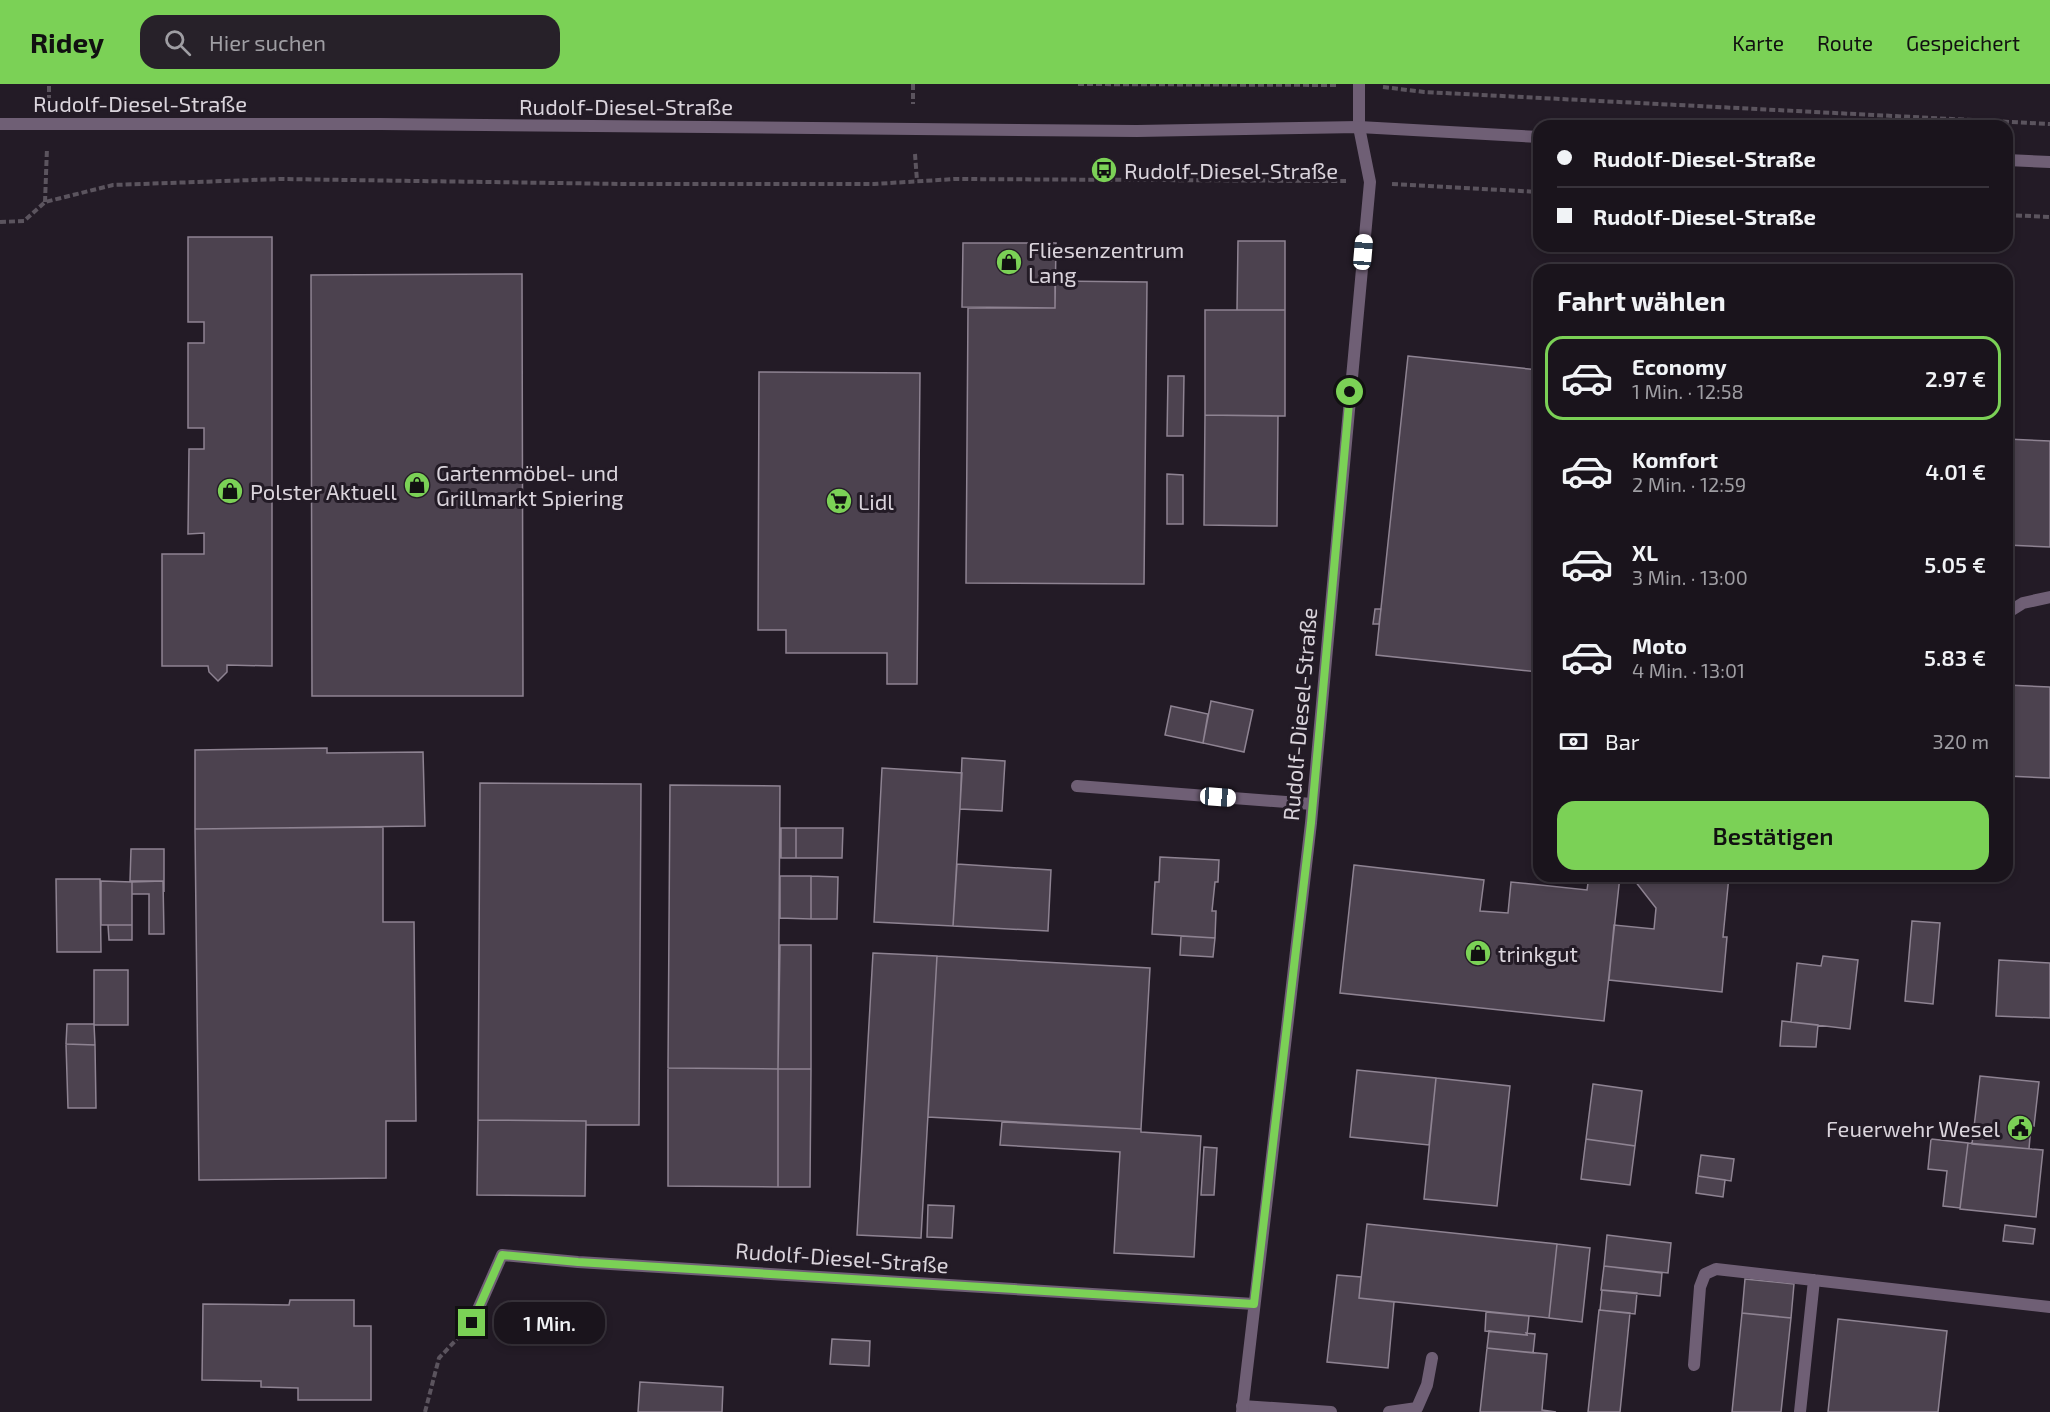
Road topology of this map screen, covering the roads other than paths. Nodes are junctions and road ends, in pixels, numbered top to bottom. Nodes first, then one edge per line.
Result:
1 (1359, 84) edge
2 (0, 124) edge
3 (1359, 128) junction
4 (1533, 136) edge
5 (2013, 160) edge
6 (2050, 162) edge
7 (2050, 597) edge
8 (2013, 609) edge
9 (1077, 786) dead end
10 (1312, 804) junction
11 (1814, 1280) junction
12 (1254, 1304) junction
13 (2050, 1307) edge
14 (472, 1323) road end
15 (1432, 1358) dead end
16 (1694, 1365) dead end
17 (1242, 1409) edge
18 (1331, 1412) edge
19 (1389, 1412) edge
20 (1800, 1412) edge

1 - 3 street, Rudolf-Diesel-Straße
2 - 3 street, Rudolf-Diesel-Straße
3 - 4 street, Rudolf-Diesel-Straße
3 - 10 street, Rudolf-Diesel-Straße
5 - 6 street
7 - 8 street
9 - 10 street
10 - 12 street, Rudolf-Diesel-Straße
11 - 13 street
11 - 16 street
11 - 20 street
12 - 14 street, Rudolf-Diesel-Straße
12 - 17 street, Rudolf-Diesel-Straße
15 - 19 street
17 - 18 street

